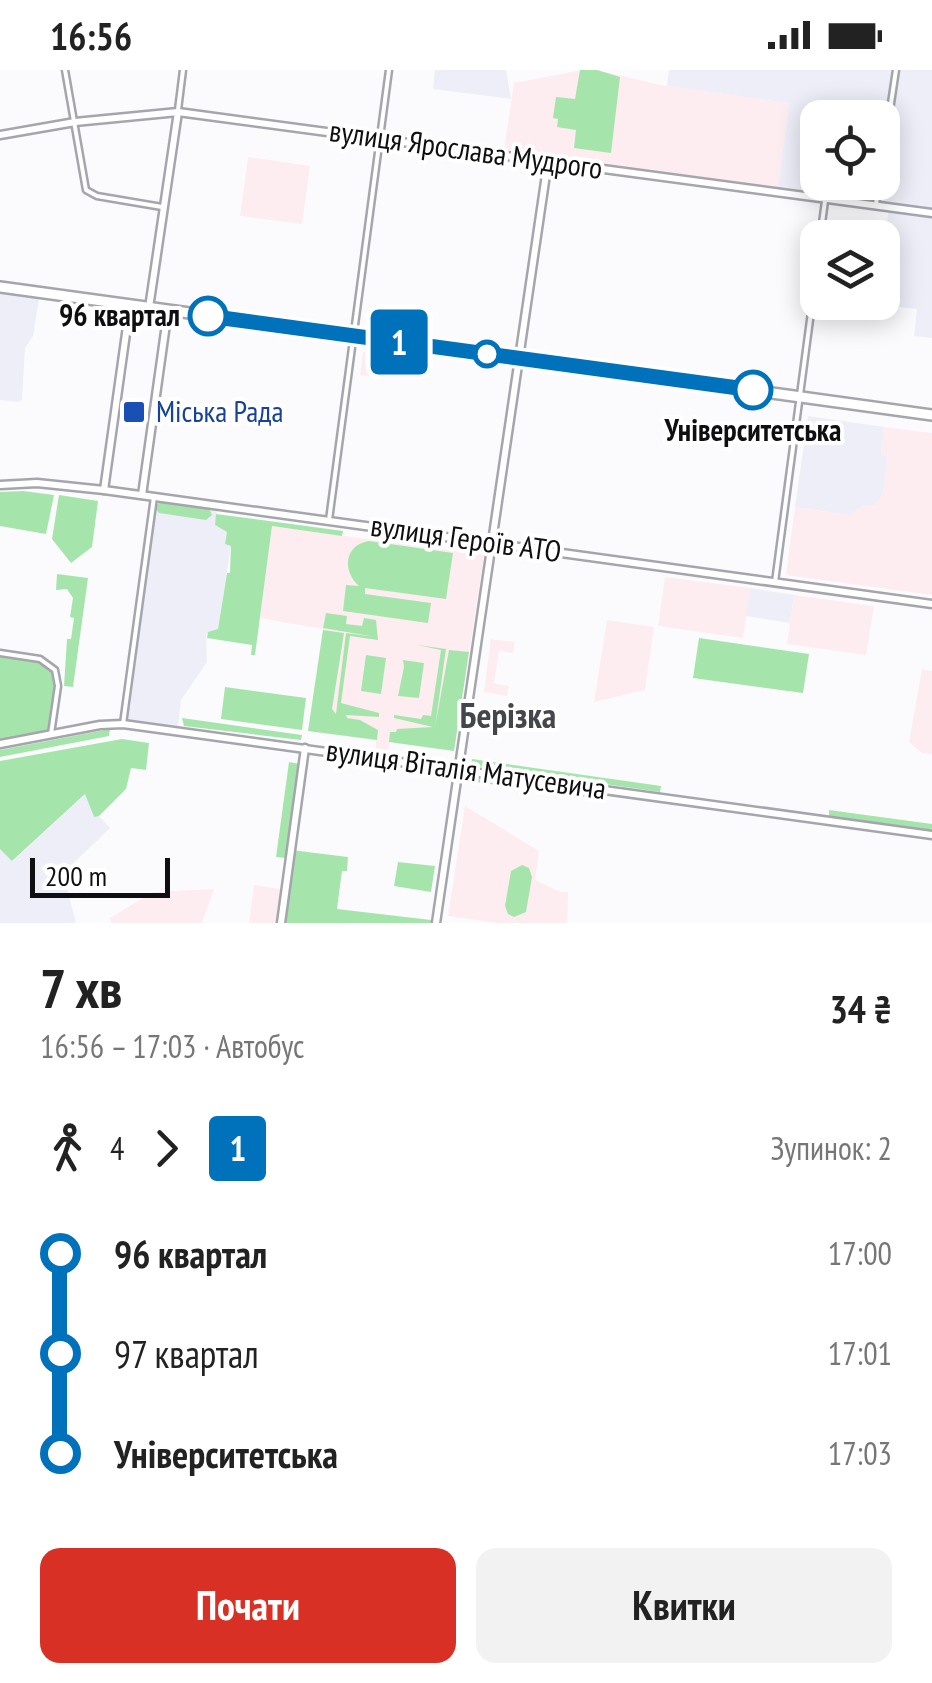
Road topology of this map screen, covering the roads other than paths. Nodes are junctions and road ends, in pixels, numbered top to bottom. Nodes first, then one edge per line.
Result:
1 (65, 70) edge
2 (183, 70) edge
3 (389, 70) edge
4 (896, 70) edge
5 (891, 100) edge
6 (178, 112) junction
7 (75, 122) junction
8 (0, 135) edge
9 (382, 138) junction
10 (548, 162) junction
11 (877, 200) edge
12 (825, 201) junction
13 (876, 205) junction
14 (164, 208) junction
15 (932, 213) edge
16 (822, 220) edge
17 (0, 287) edge
18 (130, 305) junction
19 (149, 308) junction
20 (168, 310) junction
21 (810, 320) edge
22 (354, 336) junction
23 (521, 358) junction
24 (800, 396) junction
25 (932, 415) edge
26 (0, 484) edge
27 (104, 490) junction
28 (142, 495) junction
29 (154, 497) junction
30 (329, 520) junction
31 (493, 543) junction
32 (776, 582) junction
33 (932, 604) edge
34 (0, 652) edge
35 (122, 724) junction
36 (52, 734) junction
37 (0, 744) edge
38 (305, 748) junction
39 (459, 768) junction
40 (932, 835) edge
41 (282, 923) edge
42 (436, 923) edge

1 - 7 street
2 - 6 street
3 - 9 street
4 - 5 street
6 - 7 street, вулиця Ярослава Мудрого
6 - 9 street, вулиця Ярослава Мудрого
6 - 14 street
7 - 8 street, вулиця Ярослава Мудрого
7 - 14 street
9 - 10 street, вулиця Ярослава Мудрого
9 - 22 street
10 - 12 street, вулиця Ярослава Мудрого
10 - 23 street
11 - 13 street
12 - 13 street, вулиця Ярослава Мудрого
12 - 16 street
13 - 15 street, вулиця Ярослава Мудрого
14 - 19 street
17 - 18 main road
18 - 19 main road
18 - 27 street
19 - 20 main road
20 - 22 main road
20 - 28 street
21 - 24 street
22 - 23 main road
22 - 30 street
23 - 24 main road
23 - 31 street
24 - 25 main road
24 - 32 street
26 - 27 street, вулиця Героїв АТО
27 - 28 street, вулиця Героїв АТО
28 - 29 street, вулиця Героїв АТО
29 - 30 street, вулиця Героїв АТО
29 - 35 street
30 - 31 street, вулиця Героїв АТО
31 - 32 street, вулиця Героїв АТО
31 - 39 street
32 - 33 street, вулиця Героїв АТО
34 - 36 street
35 - 36 street, вулиця Віталія Матусевича
35 - 38 street, вулиця Віталія Матусевича
36 - 37 street, вулиця Віталія Матусевича
38 - 39 street, вулиця Віталія Матусевича
38 - 41 street
39 - 40 street, вулиця Віталія Матусевича
39 - 42 street

